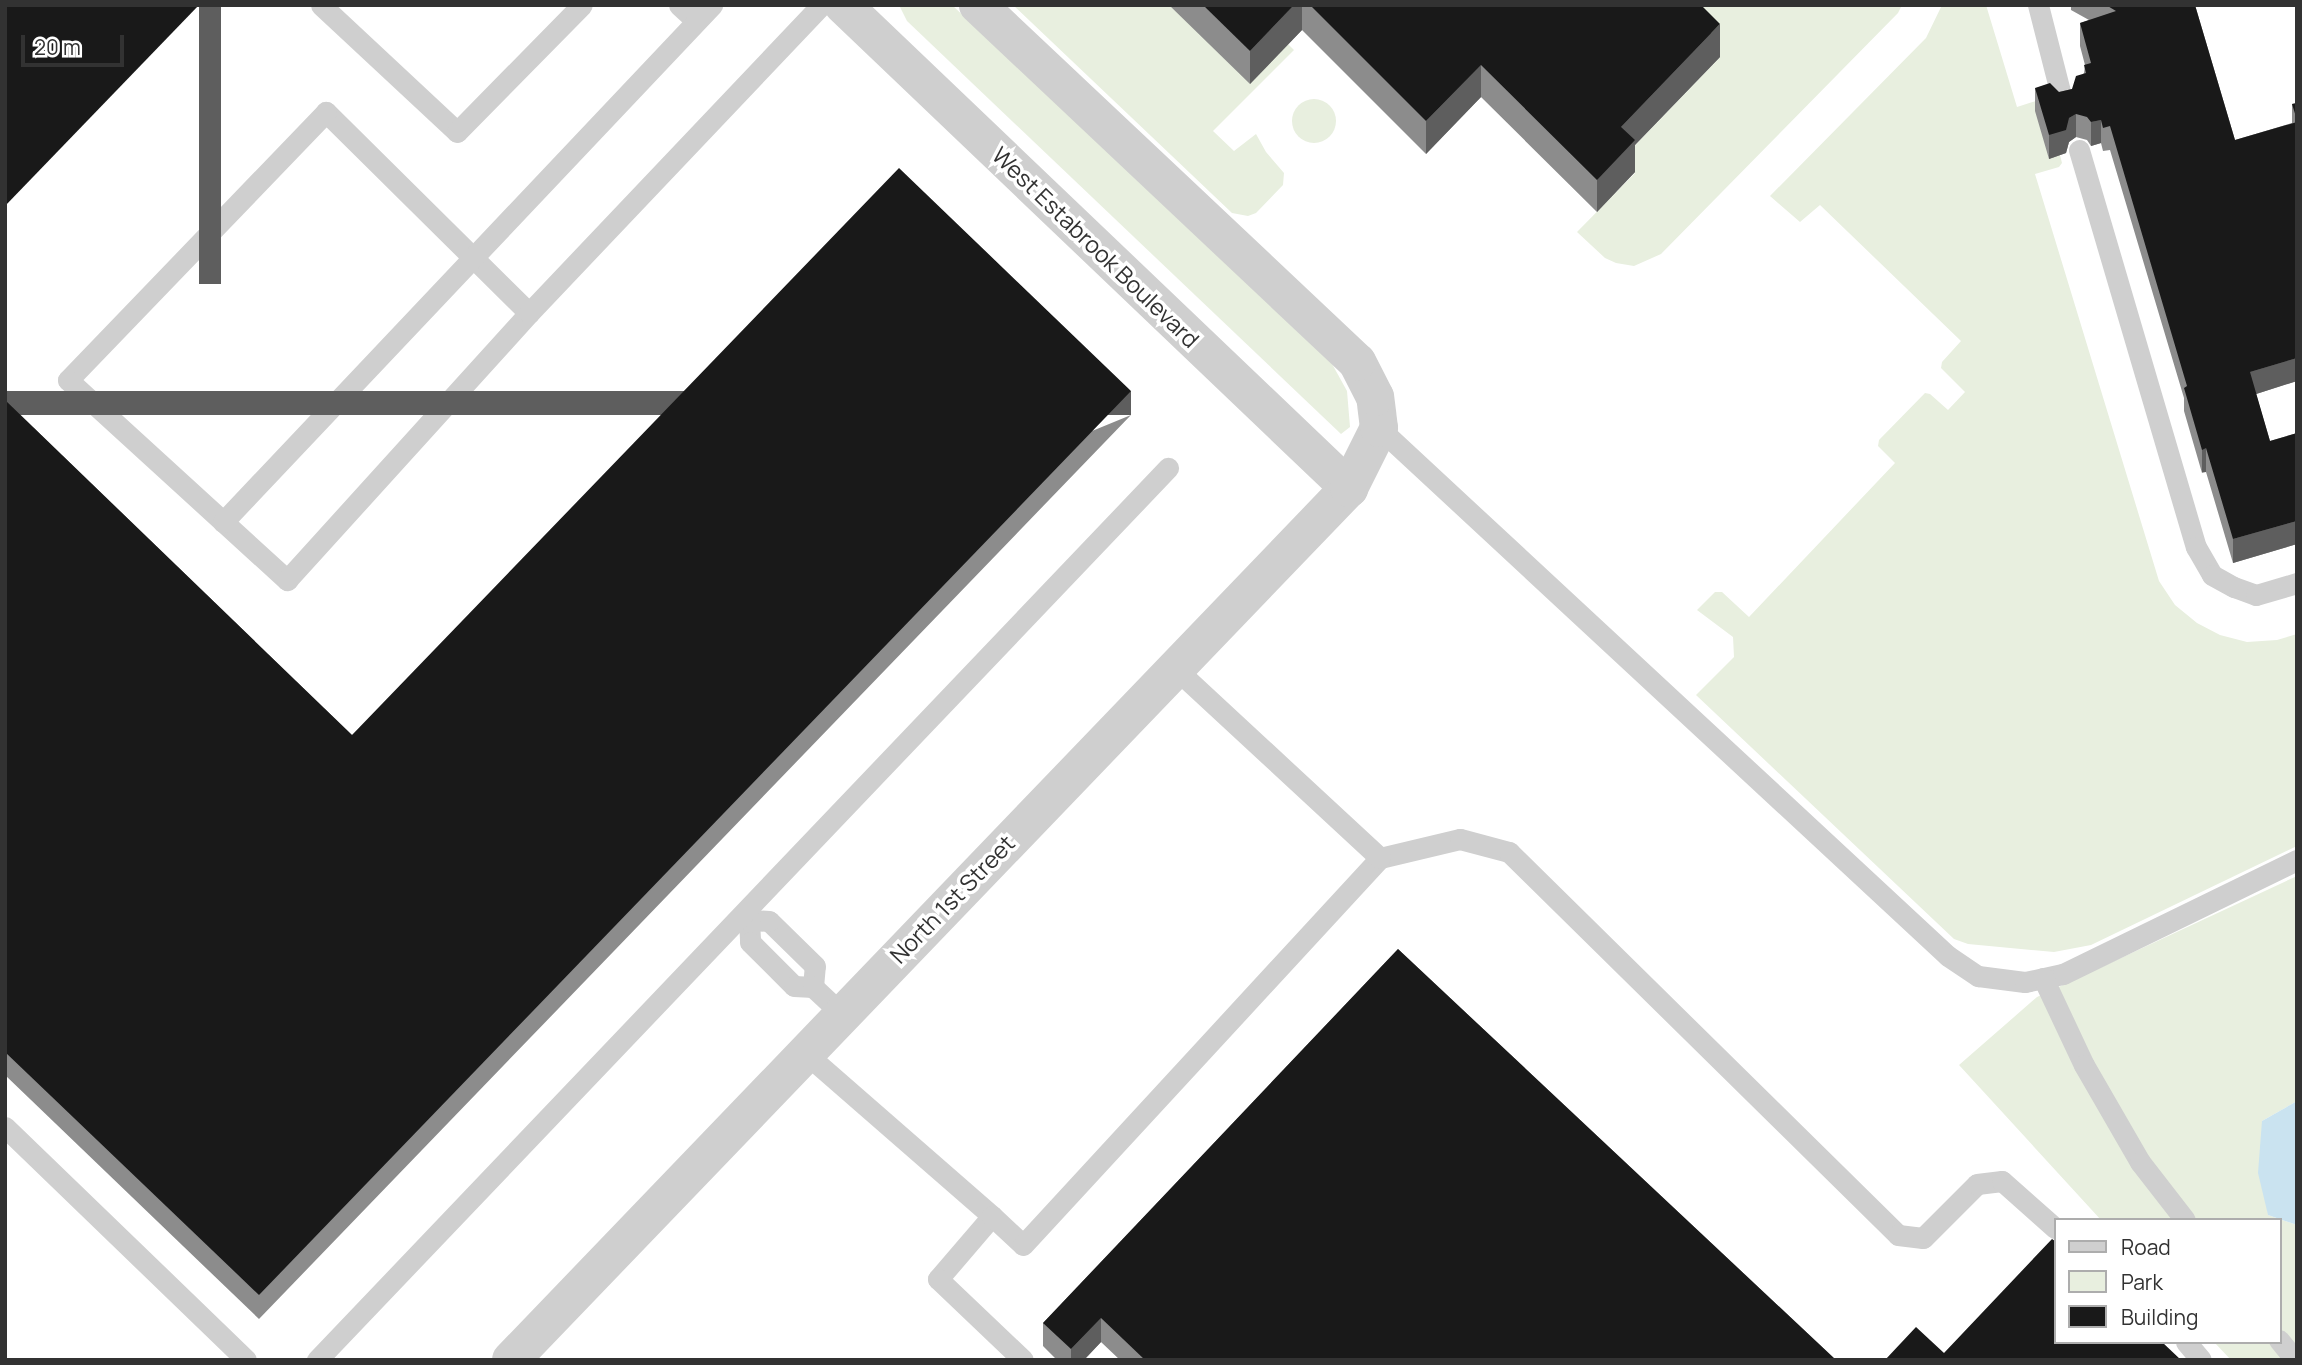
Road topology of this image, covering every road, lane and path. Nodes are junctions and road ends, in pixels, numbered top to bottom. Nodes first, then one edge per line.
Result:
1 (321, 5) edge
2 (582, 5) edge
3 (679, 5) edge
4 (712, 5) edge
5 (821, 5) edge
6 (843, 5) edge
7 (978, 5) edge
8 (2038, 5) edge
9 (696, 21) junction
10 (2063, 103) edge
11 (2079, 150) dead end
12 (474, 256) junction
13 (529, 313) junction
14 (1379, 428) junction
15 (1168, 468) dead end
16 (1349, 488) junction
17 (223, 522) junction
18 (2297, 583) edge
19 (1175, 668) junction
20 (1380, 858) junction
21 (2297, 860) edge
22 (746, 917) junction
23 (2043, 978) junction
24 (841, 1013) junction
25 (804, 1052) junction
26 (5, 1127) edge
27 (992, 1216) junction
28 (2183, 1218) edge
29 (2054, 1227) edge
30 (2281, 1342) edge
31 (2188, 1344) edge
32 (246, 1360) edge
33 (317, 1360) edge
34 (511, 1360) edge
35 (1023, 1360) edge
36 (2201, 1360) edge
37 (2295, 1360) edge

1 - 2 lane
3 - 9 lane
4 - 9 lane
5 - 13 lane
6 - 16 street, West Estabrook Boulevard
7 - 14 street
8 - 10 lane
9 - 12 lane
11 - 18 lane
12 - 13 lane
12 - 17 lane
12 - 17 lane
13 - 17 lane
14 - 16 street, North 1st Street
14 - 23 lane
15 - 22 lane
16 - 19 street, North 1st Street
19 - 20 lane
19 - 24 street, North 1st Street
20 - 27 lane
20 - 29 lane
21 - 23 lane
22 - 24 lane
22 - 33 lane
23 - 28 lane
24 - 25 street, North 1st Street
25 - 27 lane
25 - 34 street, North 1st Street
26 - 32 lane
27 - 35 lane
30 - 37 lane
31 - 36 lane

